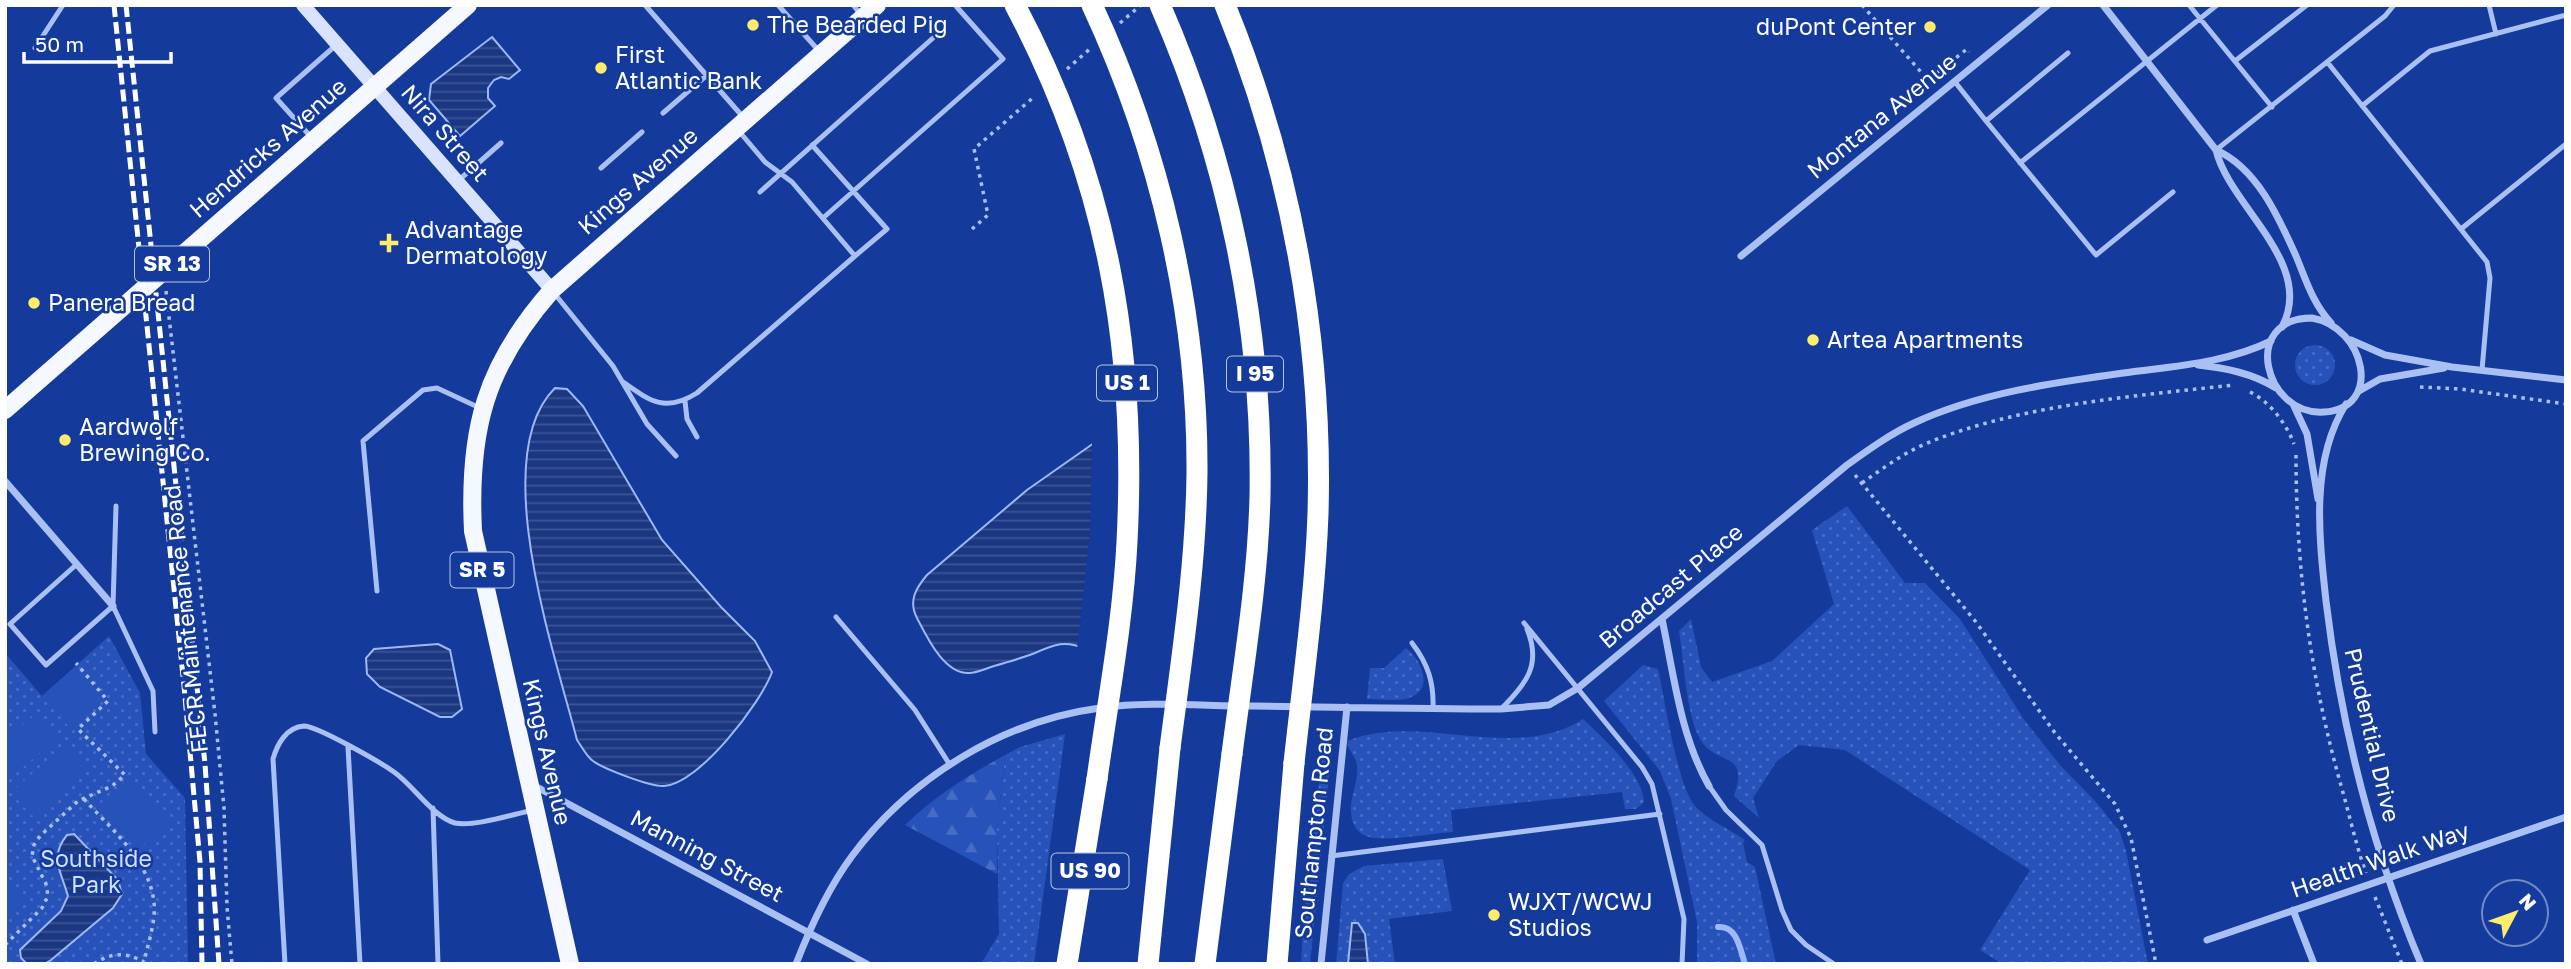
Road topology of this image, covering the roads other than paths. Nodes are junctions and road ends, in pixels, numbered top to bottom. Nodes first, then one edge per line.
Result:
1 (63, 5) edge
2 (303, 5) edge
3 (468, 5) edge
4 (645, 5) edge
5 (778, 5) edge
6 (955, 5) edge
7 (1015, 5) edge
8 (1091, 5) edge
9 (1160, 5) edge
10 (1225, 5) edge
11 (2048, 5) edge
12 (2103, 5) edge
13 (2189, 5) edge
14 (2217, 5) edge
15 (2307, 5) edge
16 (2394, 5) edge
17 (2489, 5) edge
18 (864, 9) edge
19 (2566, 15) edge
20 (2200, 19) junction
21 (2496, 34) junction
22 (933, 38) dead end
23 (337, 44) junction
24 (35, 48) dead end
25 (2068, 53) dead end
26 (821, 54) junction
27 (2146, 61) junction
28 (2235, 61) junction
29 (2328, 63) junction
30 (707, 75) junction
31 (1955, 82) junction
32 (375, 87) junction
33 (2362, 106) junction
34 (2272, 107) junction
35 (663, 113) dead end
36 (1986, 121) junction
37 (741, 124) junction
38 (642, 132) dead end
39 (314, 140) junction
40 (501, 143) dead end
41 (2566, 144) edge
42 (812, 145) junction
43 (2216, 150) junction
44 (2020, 163) junction
45 (601, 168) dead end
46 (780, 173) junction
47 (458, 181) junction
48 (760, 191) dead end
49 (853, 191) junction
50 (2173, 192) dead end
51 (823, 218) junction
52 (2461, 229) junction
53 (855, 256) junction
54 (1741, 256) dead end
55 (552, 290) junction
56 (2334, 326) junction
57 (2282, 327) junction
58 (2347, 338) junction
59 (2271, 341) junction
60 (2190, 364) junction
61 (2452, 367) junction
62 (2482, 370) junction
63 (2566, 380) edge
64 (623, 382) junction
65 (2279, 390) junction
66 (2355, 394) junction
67 (684, 401) junction
68 (2292, 402) junction
69 (2346, 404) junction
70 (482, 409) junction
71 (5, 410) edge
72 (697, 437) dead end
73 (676, 456) dead end
74 (5, 481) edge
75 (117, 506) dead end
76 (2320, 506) junction
77 (77, 564) junction
78 (377, 591) dead end
79 (113, 606) junction
80 (836, 617) dead end
81 (1662, 618) junction
82 (1412, 643) dead end
83 (1578, 688) junction
84 (1346, 707) junction
85 (1433, 709) junction
86 (1501, 709) junction
87 (155, 732) dead end
88 (348, 746) junction
89 (950, 765) junction
90 (1097, 779) junction
91 (529, 782) junction
92 (1709, 786) joint
93 (433, 808) junction
94 (535, 810) junction
95 (1660, 814) junction
96 (2566, 817) edge
97 (1331, 856) junction
98 (2389, 877) junction
99 (2293, 910) junction
100 (808, 932) junction
101 (2207, 940) dead end
102 (285, 964) edge
103 (360, 964) edge
104 (438, 964) edge
105 (570, 964) edge
106 (796, 964) edge
107 (867, 964) edge
108 (1067, 964) edge
109 (1082, 964) edge
110 (1148, 964) edge
111 (1205, 964) edge
112 (1277, 964) edge
113 (1321, 964) edge
114 (1682, 964) edge
115 (1834, 964) edge
116 (2314, 964) edge
117 (2421, 964) edge

1 - 24 lane
2 - 23 street, Nira Street
3 - 32 main road, Hendricks Avenue / SR 13
4 - 30 lane
5 - 26 lane
6 - 49 lane
7 - 90 highway, US 1, bridge
8 - 110 highway, I 95, bridge
9 - 111 highway, I 95, bridge
10 - 112 highway, bridge
11 - 31 street, Montana Avenue
12 - 27 street
13 - 20 lane
14 - 20 lane
15 - 28 lane
16 - 29 lane
17 - 21 lane
18 - 26 main road, Kings Avenue / SR 5
19 - 21 lane
20 - 27 lane
20 - 28 lane
21 - 33 lane
22 - 42 lane
23 - 32 street, Nira Street
23 - 39 lane
25 - 36 lane
26 - 37 main road, Kings Avenue / SR 5
27 - 43 street
27 - 44 lane
28 - 34 lane
29 - 33 lane
29 - 34 lane
30 - 35 lane
30 - 37 lane
31 - 36 lane
31 - 54 street, Montana Avenue
32 - 39 main road, Hendricks Avenue / SR 13
32 - 47 street, Nira Street
33 - 52 lane
34 - 43 lane
36 - 44 lane
37 - 46 lane
37 - 55 main road, Kings Avenue / SR 5
38 - 45 lane
39 - 71 main road, Hendricks Avenue / SR 13
40 - 47 lane
41 - 52 lane
42 - 46 lane
42 - 49 lane
43 - 56 street
43 - 57 street
44 - 50 lane
46 - 48 lane
46 - 51 lane
47 - 55 street, Nira Street
49 - 51 lane
49 - 53 lane
51 - 53 lane
52 - 62 lane
53 - 67 lane
55 - 64 lane
55 - 70 main road, Kings Avenue / SR 5
56 - 57 street
56 - 58 street
57 - 59 street
58 - 61 street
58 - 66 street
59 - 60 street, Broadcast Place
59 - 65 street
60 - 65 street, Broadcast Place
60 - 81 street, Broadcast Place
61 - 62 street
61 - 66 street
62 - 63 street
64 - 67 lane
64 - 73 lane
65 - 68 street
66 - 69 street
67 - 72 lane
68 - 69 street
68 - 76 street, Prudential Drive
69 - 76 street, Prudential Drive
70 - 78 lane
70 - 91 main road, Kings Avenue / SR 5
74 - 77 street
75 - 79 lane
76 - 98 street, Prudential Drive
77 - 79 street
77 - 79 lane
79 - 87 lane
80 - 89 lane
81 - 83 street, Broadcast Place
81 - 92 street
82 - 85 lane
83 - 86 street, Broadcast Place
83 - 86 lane
83 - 95 lane
84 - 85 street, Broadcast Place
84 - 89 street, Broadcast Place
84 - 97 street, Southampton Road
85 - 86 street, Broadcast Place
88 - 93 lane
88 - 102 lane
88 - 103 lane
89 - 100 street
90 - 108 highway, US 1
90 - 109 highway, US 90
91 - 94 main road, Kings Avenue / SR 5
91 - 100 street, Manning Street
92 - 115 lane
93 - 94 lane
93 - 104 lane
94 - 105 main road, Kings Avenue / SR 5
95 - 97 lane
95 - 114 lane
96 - 98 street, Health Walk Way
97 - 113 street, Southampton Road
98 - 99 street, Health Walk Way
98 - 117 street, Prudential Drive
99 - 101 street, Health Walk Way
99 - 116 street
100 - 106 street
100 - 107 street, Manning Street

